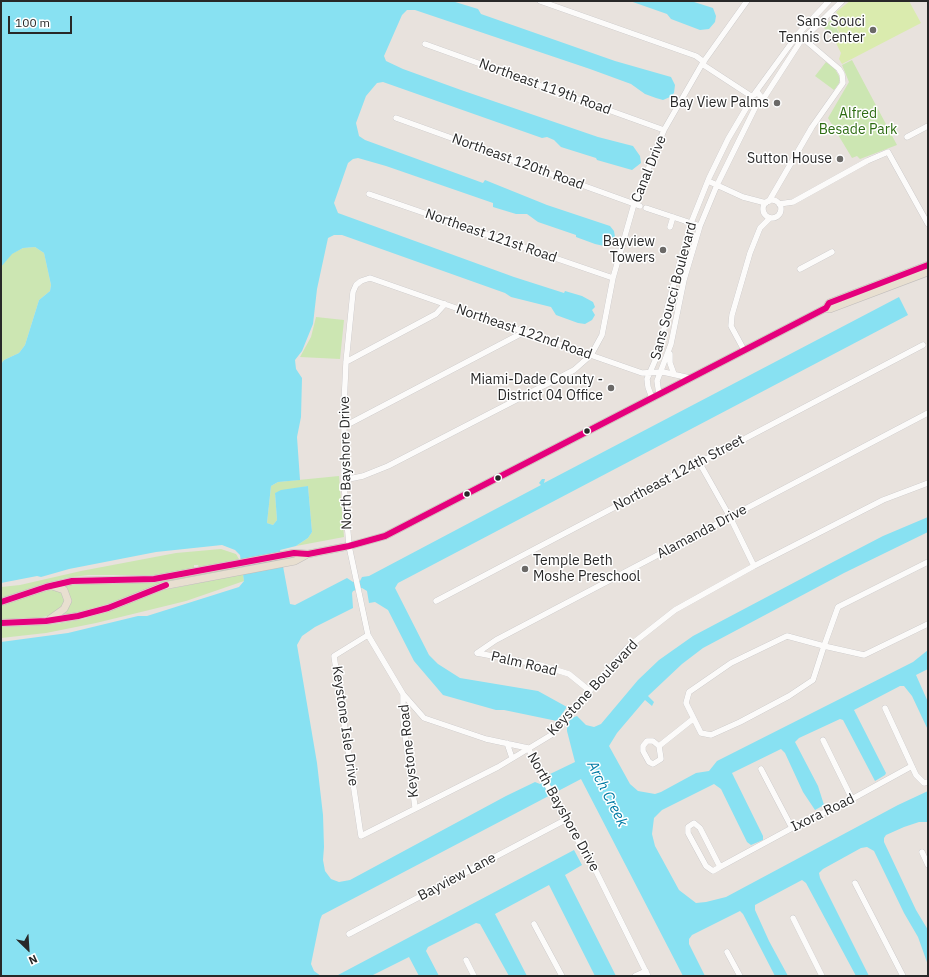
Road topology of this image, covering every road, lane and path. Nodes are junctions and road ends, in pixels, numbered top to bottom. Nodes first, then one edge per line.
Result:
1 (540, 1) edge
2 (747, 1) edge
3 (829, 1) edge
4 (841, 1) edge
5 (798, 34) junction
6 (804, 38) junction
7 (425, 44) dead end
8 (703, 63) junction
9 (752, 96) junction
10 (762, 98) junction
11 (757, 104) junction
12 (396, 118) dead end
13 (928, 126) edge
14 (664, 130) junction
15 (906, 137) dead end
16 (708, 181) junction
17 (717, 185) junction
18 (777, 188) junction
19 (369, 194) dead end
20 (750, 200) junction
21 (768, 202) junction
22 (793, 202) junction
23 (778, 203) junction
24 (640, 206) junction
25 (764, 212) junction
26 (780, 214) junction
27 (673, 217) junction
28 (770, 218) junction
29 (691, 223) junction
30 (928, 224) edge
31 (670, 226) dead end
32 (700, 226) junction
33 (760, 228) junction
34 (832, 252) dead end
35 (928, 265) edge
36 (800, 269) dead end
37 (928, 272) edge
38 (613, 278) junction
39 (361, 281) joint
40 (896, 282) junction
41 (445, 304) junction
42 (524, 332) junction
43 (671, 344) junction
44 (923, 345) dead end
45 (744, 350) junction
46 (591, 355) junction
47 (346, 362) junction
48 (660, 372) junction
49 (650, 373) junction
50 (674, 374) junction
51 (690, 378) junction
52 (659, 394) junction
53 (652, 398) junction
54 (928, 413) edge
55 (343, 427) junction
56 (699, 462) junction
57 (344, 480) junction
58 (928, 483) edge
59 (730, 517) junction
60 (349, 546) junction
61 (928, 562) edge
62 (754, 566) junction
63 (236, 568) junction
64 (50, 586) junction
65 (436, 601) dead end
66 (1, 602) edge
67 (46, 621) junction
68 (1, 623) edge
69 (928, 624) edge
70 (368, 635) junction
71 (824, 646) junction
72 (477, 653) joint
73 (590, 691) junction
74 (403, 694) junction
75 (885, 708) dead end
76 (693, 719) junction
77 (823, 740) dead end
78 (508, 743) junction
79 (659, 746) dead end
80 (528, 748) junction
81 (512, 758) junction
82 (912, 766) junction
83 (761, 769) dead end
84 (928, 782) edge
85 (852, 799) junction
86 (416, 807) junction
87 (565, 820) junction
88 (792, 828) junction
89 (361, 836) joint
90 (922, 852) dead end
91 (928, 864) edge
92 (720, 867) junction
93 (855, 883) dead end
94 (793, 918) dead end
95 (534, 924) dead end
96 (349, 934) dead end
97 (727, 952) dead end
98 (466, 960) dead end
99 (647, 973) edge
100 (474, 976) edge
101 (562, 976) edge
102 (636, 976) edge
103 (740, 976) edge
104 (822, 976) edge
105 (903, 976) edge

1 - 8 street
2 - 8 street, Canal Drive
3 - 5 street, Sans Soucci Boulevard
4 - 6 street, Sans Soucci Boulevard
5 - 6 street
5 - 9 street, Sans Soucci Boulevard
6 - 10 street, Sans Soucci Boulevard
6 - 18 street
7 - 14 street, Northeast 119th Road
8 - 9 street
8 - 14 street, Canal Drive
9 - 10 street
9 - 11 street
9 - 16 street, Sans Soucci Boulevard
10 - 11 street, Sans Soucci Boulevard
11 - 17 street, Sans Soucci Boulevard
12 - 24 street, Northeast 120th Road
13 - 15 street
14 - 24 street, Canal Drive
16 - 17 street
16 - 29 street, Sans Soucci Boulevard
17 - 20 street
17 - 32 street, Sans Soucci Boulevard
18 - 21 street
18 - 23 street
19 - 38 street, Northeast 121st Road
20 - 21 street
20 - 25 street
21 - 23 street
21 - 25 street
22 - 23 street
22 - 26 street
22 - 30 street
23 - 26 street
24 - 27 street, Northeast 120th Road
24 - 38 street, Canal Drive
25 - 28 street
25 - 33 street
26 - 28 street
27 - 29 street, Northeast 120th Road
27 - 31 street
28 - 33 street
29 - 32 street, Northeast 120th Road
29 - 49 street, Sans Soucci Boulevard
32 - 43 street, Sans Soucci Boulevard
33 - 45 street
34 - 36 street
35 - 40 main road
37 - 40 main road
38 - 46 street, Canal Drive
39 - 41 street, Northeast 122nd Road
39 - 47 street, North Bayshore Drive
40 - 45 main road
41 - 42 street, Northeast 122nd Road
41 - 47 street
42 - 46 street, Northeast 122nd Road
42 - 55 street
43 - 48 street, Sans Soucci Boulevard
43 - 50 street
44 - 56 street, Northeast 124th Street
45 - 51 main road
46 - 49 street, Northeast 122nd Road
46 - 57 street, Canal Drive
47 - 55 street, North Bayshore Drive
48 - 49 street, Northeast 122nd Road
48 - 50 street, Northeast 122nd Road
48 - 52 street, Sans Soucci Boulevard
49 - 53 street, Sans Soucci Boulevard
50 - 51 street, Northeast 122nd Road
51 - 52 main road
52 - 53 main road
53 - 60 main road
54 - 59 street, Alamanda Drive
55 - 57 street, North Bayshore Drive
56 - 59 street
56 - 65 street, Northeast 124th Street
57 - 60 street, North Bayshore Drive
58 - 62 street, Keystone Boulevard
59 - 62 street
59 - 72 street, Alamanda Drive
60 - 63 main road
60 - 70 street, North Bayshore Drive
61 - 71 street
62 - 73 street, Keystone Boulevard
63 - 64 main road
63 - 67 main road
64 - 66 main road
64 - 67 main road
67 - 68 main road
69 - 71 street
70 - 74 street, North Bayshore Drive
70 - 89 street, Keystone Isle Drive
71 - 76 street
71 - 76 street
72 - 73 street, Palm Road
73 - 80 street, Keystone Boulevard
74 - 78 street, North Bayshore Drive
74 - 86 street, Keystone Road
75 - 82 street
76 - 79 street
77 - 85 street
78 - 80 street, North Bayshore Drive
78 - 81 street
80 - 81 street, Keystone Boulevard
80 - 87 street, North Bayshore Drive
81 - 86 street, Keystone Boulevard
82 - 84 street
82 - 85 street, Ixora Road
83 - 88 street
85 - 88 street, Ixora Road
86 - 89 street, Keystone Boulevard
87 - 96 street, Bayview Lane
87 - 99 street, North Bayshore Drive
88 - 92 street, Ixora Road
90 - 91 street
92 - 92 street, Ixora Road
93 - 105 street
94 - 104 street
95 - 101 street
97 - 103 street
98 - 100 street
99 - 102 street

